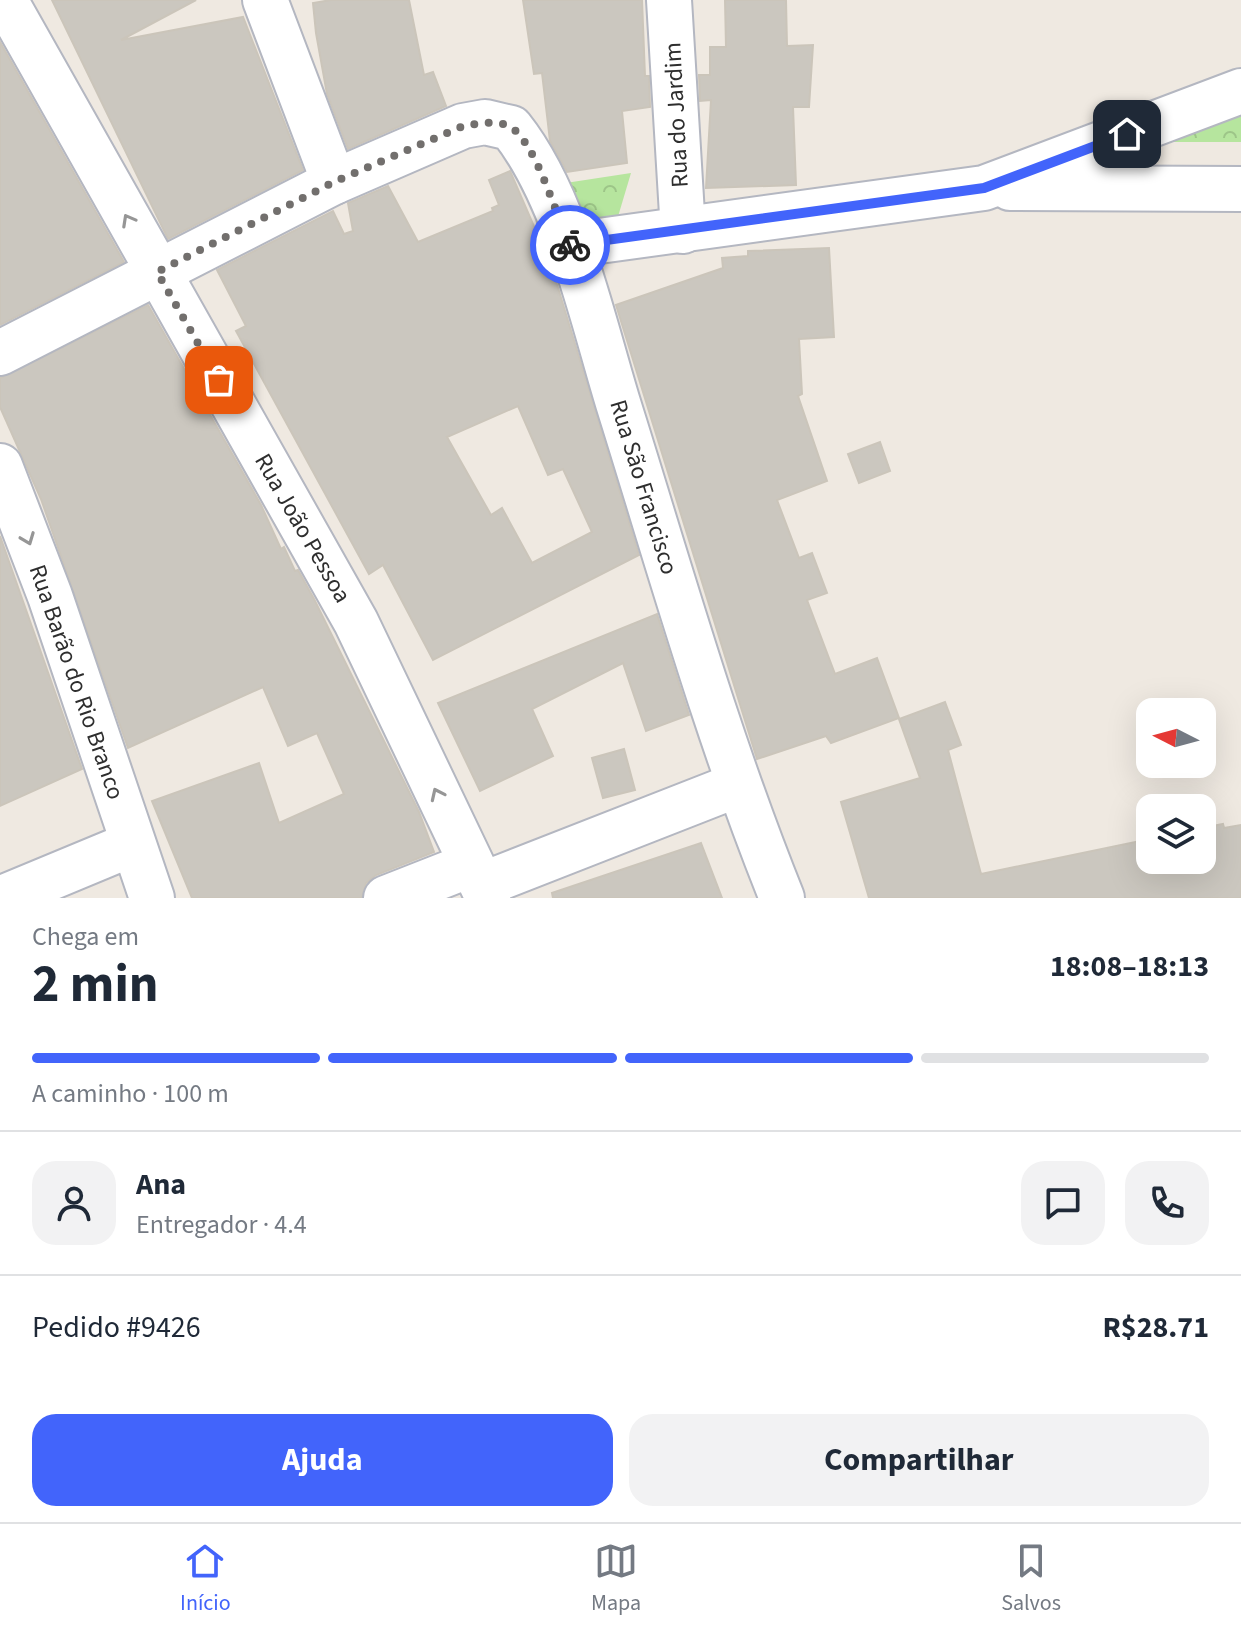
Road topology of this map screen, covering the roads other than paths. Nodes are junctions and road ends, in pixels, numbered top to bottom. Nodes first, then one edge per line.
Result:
1 (5, 0) edge
2 (265, 0) edge
3 (669, 0) edge
4 (1241, 91) edge
5 (334, 182) junction
6 (984, 188) junction
7 (1241, 189) edge
8 (683, 231) junction
9 (570, 245) junction
10 (157, 272) junction
11 (0, 353) edge
12 (0, 466) edge
13 (737, 785) junction
14 (132, 844) junction
15 (481, 882) edge
16 (2, 898) edge
17 (152, 898) edge
18 (386, 898) edge
19 (782, 898) edge

10 -> 1 street, Rua João Pessoa
2 - 5 street
3 - 8 street, Rua do Jardim
4 - 6 street
5 - 9 street, Rua São Francisco
5 - 10 street
6 - 7 street
6 - 8 street
8 - 9 street
9 - 13 street, Rua São Francisco
10 - 11 street
15 -> 10 street, Rua João Pessoa
12 -> 14 street, Rua Barão do Rio Branco
13 - 15 street
13 - 19 street, Rua São Francisco
14 - 16 street
14 - 17 street, Rua Barão do Rio Branco
15 - 18 street

